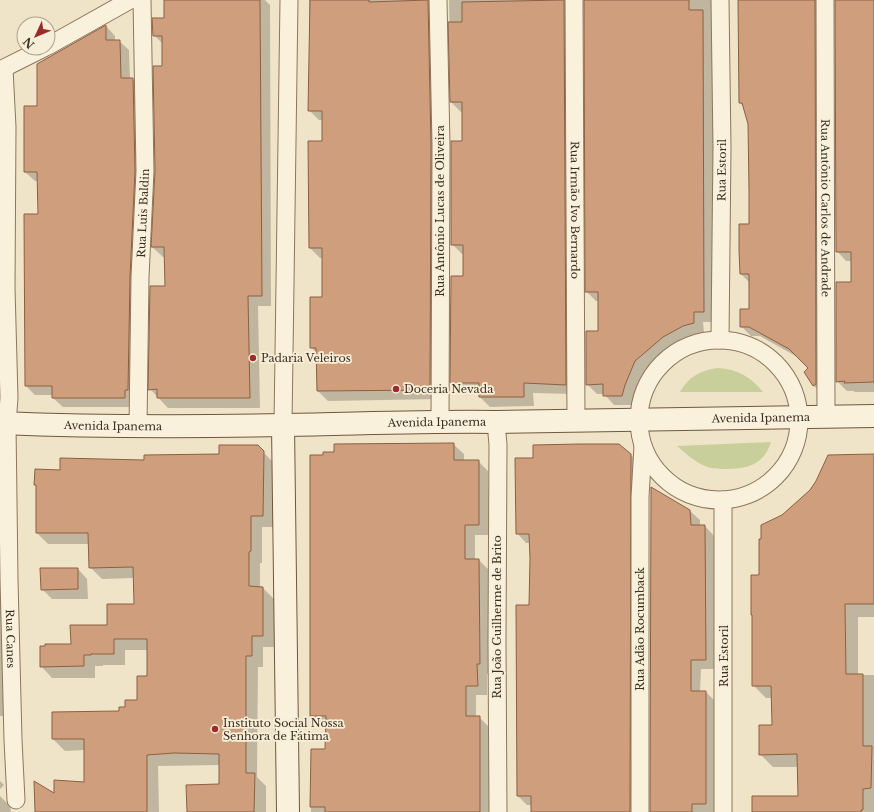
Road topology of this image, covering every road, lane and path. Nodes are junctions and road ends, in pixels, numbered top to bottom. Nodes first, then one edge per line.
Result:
1 (130, 0) edge
2 (142, 0) edge
3 (289, 0) edge
4 (438, 0) edge
5 (574, 0) edge
6 (720, 0) edge
7 (825, 0) edge
8 (56, 42) edge
9 (29, 56) edge
10 (2, 70) edge
11 (720, 340) junction
12 (826, 416) junction
13 (874, 416) edge
14 (799, 417) junction
15 (576, 420) junction
16 (639, 420) junction
17 (440, 422) junction
18 (496, 422) junction
19 (4, 424) edge
20 (283, 425) junction
21 (138, 426) junction
22 (644, 445) junction
23 (723, 500) junction
24 (16, 800) dead end
25 (288, 812) edge
26 (498, 812) edge
27 (640, 812) edge
28 (723, 812) edge

1 - 8 street
2 - 21 street, Rua Luis Baldin
3 - 20 street
4 - 17 street, Rua Antônio Lucas de Oliveira
5 - 15 street, Rua Irmão Ivo Bernardo
6 - 11 street, Rua Estoril
7 - 12 street, Rua Antônio Carlos de Andrade
9 - 10 street
10 - 19 street, Rua Canes
11 - 14 street
11 - 16 street
12 - 13 street, Avenida Ipanema
12 - 14 street, Avenida Ipanema
14 - 16 street, Avenida Ipanema
14 - 23 street
15 - 16 street, Avenida Ipanema
15 - 18 street, Avenida Ipanema
16 - 22 street
17 - 18 street, Avenida Ipanema
17 - 20 street, Avenida Ipanema
18 - 26 street, Rua João Guilherme de Brito
19 - 21 street, Avenida Ipanema
19 - 24 street, Rua Canes
20 - 21 street, Avenida Ipanema
20 - 25 street
22 - 23 street
22 - 27 street, Rua Adão Rocumback
23 - 28 street, Rua Estoril

